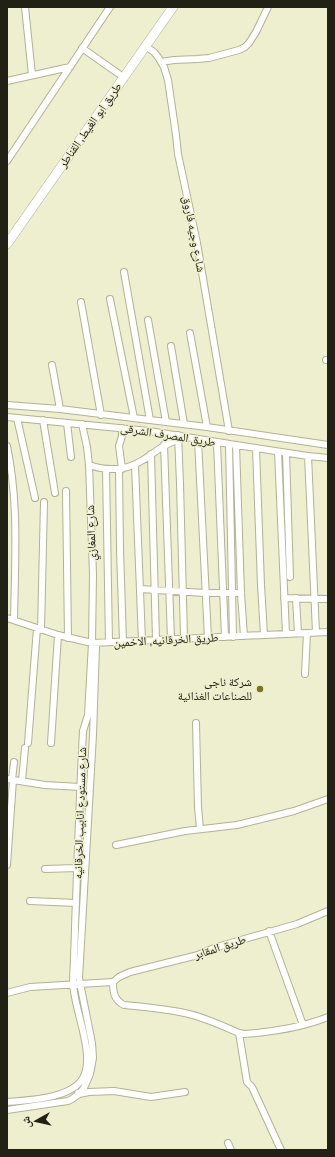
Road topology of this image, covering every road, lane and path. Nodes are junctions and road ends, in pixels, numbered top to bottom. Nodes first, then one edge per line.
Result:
1 (25, 7) edge
2 (110, 7) edge
3 (166, 7) edge
4 (173, 7) edge
5 (268, 7) edge
6 (145, 46) junction
7 (82, 48) junction
8 (162, 62) junction
9 (70, 67) junction
10 (119, 74) junction
11 (32, 75) junction
12 (7, 81) edge
13 (7, 161) edge
14 (7, 233) edge
15 (7, 244) edge
16 (124, 272) dead end
17 (110, 299) dead end
18 (81, 302) dead end
19 (148, 320) dead end
20 (190, 333) dead end
21 (171, 346) dead end
22 (52, 365) dead end
23 (7, 405) edge
24 (60, 409) junction
25 (102, 415) junction
26 (7, 417) edge
27 (17, 418) junction
28 (134, 418) junction
29 (43, 420) junction
30 (150, 420) junction
31 (67, 422) junction
32 (166, 422) junction
33 (82, 424) junction
34 (184, 424) junction
35 (207, 427) junction
36 (122, 428) junction
37 (229, 430) junction
38 (178, 438) junction
39 (198, 440) junction
40 (291, 440) junction
41 (217, 443) junction
42 (229, 444) junction
43 (164, 445) junction
44 (236, 445) junction
45 (328, 445) edge
46 (7, 446) edge
47 (256, 448) junction
48 (278, 452) junction
49 (287, 453) junction
50 (150, 454) junction
51 (308, 456) junction
52 (71, 457) dead end
53 (328, 458) edge
54 (328, 461) edge
55 (89, 465) junction
56 (135, 465) junction
57 (106, 469) junction
58 (120, 469) junction
59 (10, 476) edge
60 (66, 491) dead end
61 (55, 493) dead end
62 (35, 498) dead end
63 (44, 502) dead end
64 (15, 503) junction
65 (7, 504) edge
66 (290, 577) dead end
67 (140, 589) junction
68 (155, 589) junction
69 (170, 591) junction
70 (183, 592) junction
71 (205, 593) junction
72 (223, 593) junction
73 (232, 593) junction
74 (241, 593) junction
75 (284, 598) junction
76 (296, 598) junction
77 (315, 598) junction
78 (328, 599) edge
79 (7, 618) edge
80 (14, 620) junction
81 (39, 629) junction
82 (316, 632) junction
83 (328, 632) edge
84 (298, 633) junction
85 (308, 633) junction
86 (286, 634) junction
87 (58, 635) junction
88 (244, 636) junction
89 (264, 636) junction
90 (225, 637) junction
91 (233, 637) junction
92 (68, 638) junction
93 (184, 638) junction
94 (208, 638) junction
95 (156, 639) junction
96 (171, 639) junction
97 (142, 641) junction
98 (109, 642) junction
99 (123, 642) junction
100 (94, 643) junction
101 (305, 674) dead end
102 (196, 723) dead end
103 (52, 743) dead end
104 (14, 762) dead end
105 (11, 780) edge
106 (22, 781) junction
107 (80, 787) junction
108 (328, 799) edge
109 (200, 829) junction
110 (116, 845) dead end
111 (7, 864) edge
112 (77, 868) junction
113 (45, 869) dead end
114 (30, 901) dead end
115 (76, 903) junction
116 (328, 911) edge
117 (269, 931) junction
118 (112, 982) junction
119 (80, 984) junction
120 (73, 985) junction
121 (7, 993) edge
122 (328, 1017) edge
123 (303, 1024) junction
124 (239, 1033) junction
125 (75, 1087) junction
126 (185, 1092) dead end
127 (79, 1094) junction
128 (55, 1095) junction
129 (7, 1102) edge
130 (56, 1103) junction
131 (7, 1110) edge
132 (228, 1143) dead end
133 (231, 1150) edge
134 (281, 1150) edge

1 - 11 street
2 - 7 street
3 - 10 main road, طريق ابو الغيط, القناطر
4 - 6 main road, طريق ابو الغيط, القناطر
5 - 8 street
6 - 8 street, شارع وجيه فاروق
6 - 15 main road, طريق ابو الغيط, القناطر
7 - 9 street
7 - 10 street
8 - 37 street, شارع وجيه فاروق
9 - 11 street
9 - 13 street
10 - 14 main road, طريق ابو الغيط, القناطر
11 - 12 street
16 - 30 street
17 - 28 street
18 - 25 street
19 - 32 street
20 - 35 street
21 - 34 street
22 - 24 street
23 - 24 street, طريق المصرف الشرقى
24 - 25 street, طريق المصرف الشرقى
25 - 28 street, طريق المصرف الشرقى
26 - 27 street, طريق المصرف الشرقى
27 - 29 street, طريق المصرف الشرقى
27 - 62 street
28 - 30 street, طريق المصرف الشرقى
29 - 31 street, طريق المصرف الشرقى
29 - 61 street
30 - 32 street, طريق المصرف الشرقى
31 - 33 street, طريق المصرف الشرقى
31 - 52 street
32 - 34 street, طريق المصرف الشرقى
33 - 36 street, طريق المصرف الشرقى
33 - 55 street, شارع المغازي
34 - 35 street, طريق المصرف الشرقى
35 - 37 street, طريق المصرف الشرقى
36 - 38 street, طريق المصرف الشرقى
36 - 58 street
37 - 40 street, طريق المصرف الشرقى
38 - 39 street, طريق المصرف الشرقى
38 - 43 street
38 - 70 street
39 - 41 street, طريق المصرف الشرقى
39 - 71 street
40 - 45 street, طريق المصرف الشرقى
40 - 49 street
41 - 42 street, طريق المصرف الشرقى
41 - 72 street
42 - 44 street, طريق المصرف الشرقى
42 - 73 street
43 - 50 street
43 - 69 street
44 - 47 street, طريق المصرف الشرقى
44 - 74 street
46 - 59 street
47 - 48 street, طريق المصرف الشرقى
47 - 89 street
48 - 49 street, طريق المصرف الشرقى
48 - 75 street
49 - 51 street, طريق المصرف الشرقى
49 - 66 street
50 - 56 street
50 - 68 street
51 - 53 street, طريق المصرف الشرقى
51 - 77 street
53 - 54 street
55 - 57 street
55 - 100 street, شارع المغازي
56 - 58 street
56 - 67 street
57 - 58 street
57 - 98 street
58 - 99 street
59 - 64 street
60 - 92 street
63 - 81 street
64 - 65 street
64 - 80 street
67 - 68 street
67 - 97 street
68 - 69 street
68 - 95 street
69 - 70 street
69 - 96 street
70 - 71 street
70 - 93 street
71 - 72 street
71 - 94 street
72 - 73 street
72 - 90 street
73 - 74 street
73 - 91 street
74 - 88 street
75 - 76 street
75 - 86 street
76 - 77 street
76 - 84 street
77 - 78 street
77 - 82 street
79 - 80 street, طريق الخرقانيه, الاخمين
80 - 81 street, طريق الخرقانيه, الاخمين
81 - 87 street, طريق الخرقانيه, الاخمين
81 - 106 street
82 - 83 street, طريق الخرقانيه, الاخمين
82 - 85 street, طريق الخرقانيه, الاخمين
84 - 85 street, طريق الخرقانيه, الاخمين
84 - 86 street, طريق الخرقانيه, الاخمين
85 - 101 street
86 - 89 street, طريق الخرقانيه, الاخمين
87 - 92 street, طريق الخرقانيه, الاخمين
87 - 103 street
88 - 89 street, طريق الخرقانيه, الاخمين
88 - 91 street, طريق الخرقانيه, الاخمين
90 - 91 street, طريق الخرقانيه, الاخمين
90 - 94 street, طريق الخرقانيه, الاخمين
92 - 100 street, طريق الخرقانيه, الاخمين
93 - 94 street, طريق الخرقانيه, الاخمين
93 - 96 street, طريق الخرقانيه, الاخمين
95 - 96 street, طريق الخرقانيه, الاخمين
95 - 97 street, طريق الخرقانيه, الاخمين
97 - 99 street, طريق الخرقانيه, الاخمين
98 - 99 street, طريق الخرقانيه, الاخمين
98 - 100 street, طريق الخرقانيه, الاخمين
100 - 107 street, شارع مستودع انابيب الخرقانيه
100 - 119 street, شارع مستودع انابيب الخرقانيه
102 - 109 street
104 - 105 street
105 - 106 street
105 - 111 street
106 - 107 street
107 - 112 street, شارع مستودع انابيب الخرقانيه
108 - 109 street
109 - 110 street
112 - 113 street
112 - 115 street, شارع مستودع انابيب الخرقانيه
114 - 115 street
115 - 120 street, شارع مستودع انابيب الخرقانيه
116 - 117 street, طريق المقابر
117 - 118 street, طريق المقابر
117 - 123 street
118 - 119 street
118 - 124 street
119 - 120 street
119 - 127 street, شارع مستودع انابيب الخرقانيه
120 - 121 street
120 - 125 street, شارع مستودع انابيب الخرقانيه
122 - 123 street
123 - 124 street
124 - 134 street
125 - 127 street
125 - 128 street
126 - 127 street
127 - 130 street
128 - 129 street
128 - 130 street
130 - 131 street
132 - 133 street

